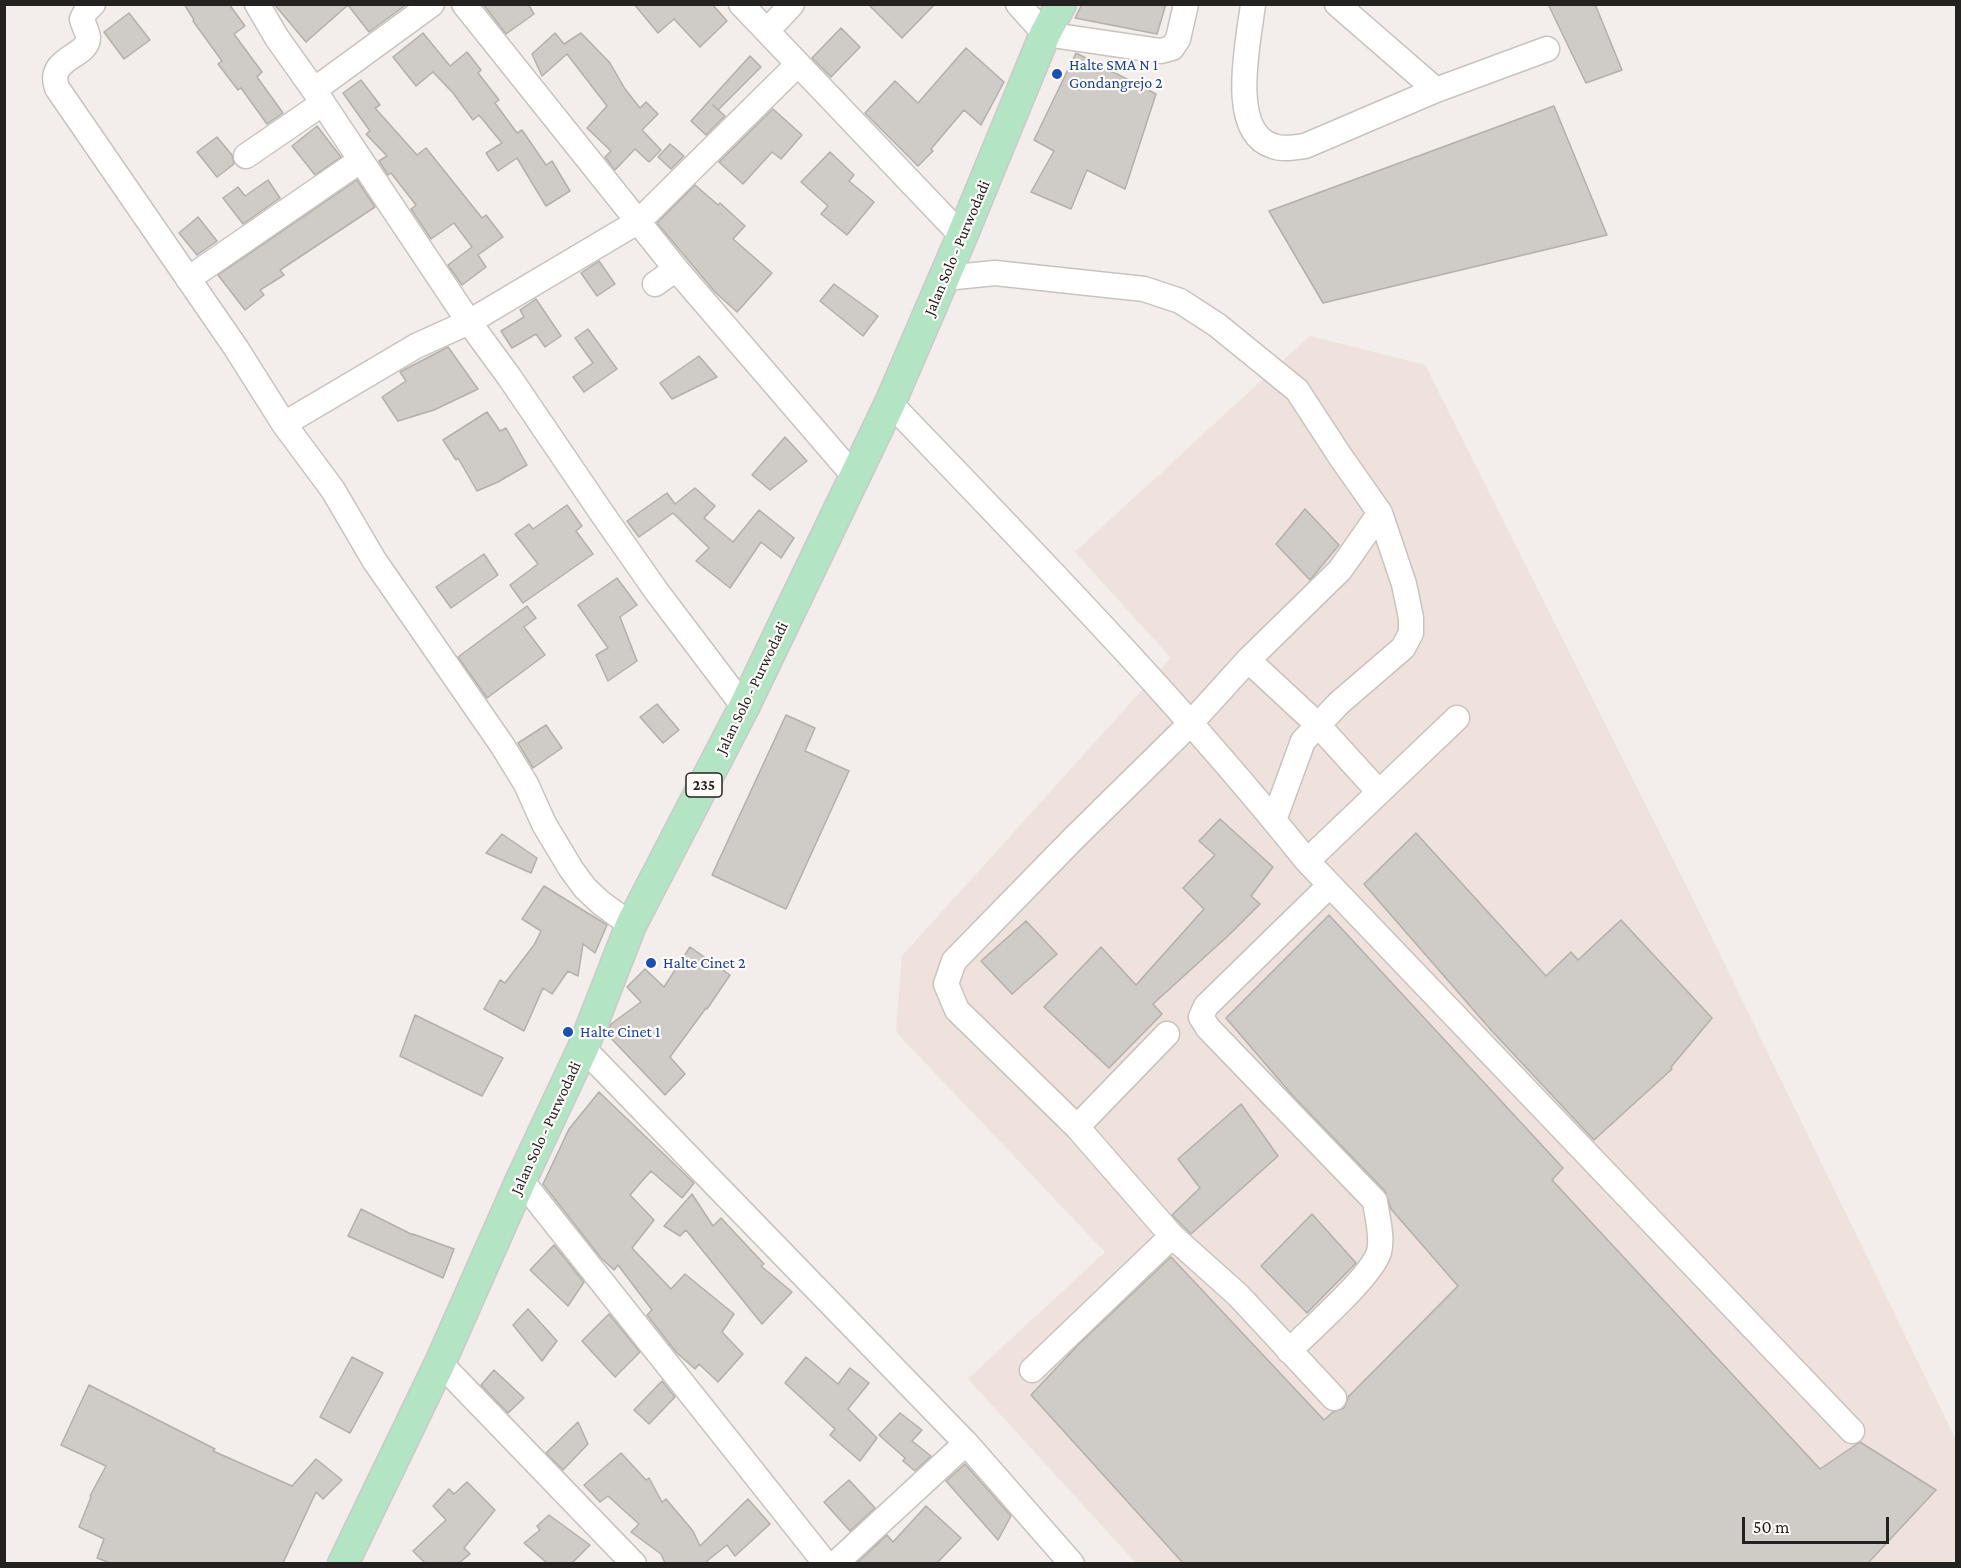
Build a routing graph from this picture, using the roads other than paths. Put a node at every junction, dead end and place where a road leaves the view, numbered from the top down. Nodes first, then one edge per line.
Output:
1 (93, 4) edge
2 (257, 4) edge
3 (432, 4) edge
4 (464, 4) edge
5 (741, 4) edge
6 (792, 4) edge
7 (1018, 4) edge
8 (1061, 4) edge
9 (1186, 4) edge
10 (1253, 4) edge
11 (1337, 4) edge
12 (767, 31) junction
13 (1045, 34) junction
14 (1547, 49) dead end
15 (797, 65) junction
16 (1436, 90) junction
17 (318, 97) junction
18 (246, 156) dead end
19 (361, 160) junction
20 (639, 221) junction
21 (962, 236) junction
22 (676, 269) junction
23 (945, 278) junction
24 (188, 279) junction
25 (656, 284) dead end
26 (469, 322) junction
27 (890, 403) junction
28 (284, 424) junction
29 (854, 476) junction
30 (1380, 513) junction
31 (1248, 660) junction
32 (744, 707) junction
33 (1457, 718) dead end
34 (1190, 724) junction
35 (1318, 725) junction
36 (1379, 792) junction
37 (1274, 820) junction
38 (1307, 861) junction
39 (1330, 885) junction
40 (631, 925) junction
41 (1167, 1034) dead end
42 (584, 1048) junction
43 (1077, 1127) junction
44 (521, 1180) junction
45 (1172, 1236) junction
46 (1289, 1351) junction
47 (440, 1363) junction
48 (1032, 1370) dead end
49 (1334, 1398) dead end
50 (1852, 1431) dead end
51 (966, 1443) junction
52 (343, 1563) edge
53 (634, 1563) edge
54 (826, 1563) edge
55 (836, 1563) edge
56 (1072, 1563) edge

1 - 24 street
2 - 17 street
3 - 17 street
4 - 20 street
5 - 12 street
6 - 12 street
7 - 13 street
8 - 13 main road, Jalan Solo - Purwodadi / 235
9 - 13 street
10 - 16 street
11 - 16 street
12 - 15 street
13 - 21 main road, Jalan Solo - Purwodadi / 235
14 - 16 street
15 - 20 street
15 - 21 street
17 - 18 street
17 - 19 street
19 - 24 street
19 - 26 street
20 - 22 street
20 - 26 street
21 - 23 main road, Jalan Solo - Purwodadi / 235
22 - 25 street
22 - 29 street
23 - 27 main road, Jalan Solo - Purwodadi / 235
23 - 30 street
24 - 28 street
26 - 28 street
26 - 32 street
27 - 29 main road, Jalan Solo - Purwodadi / 235
27 - 34 street
28 - 40 street
29 - 32 main road, Jalan Solo - Purwodadi / 235
30 - 31 street
30 - 35 street
31 - 34 street
31 - 35 street
32 - 40 main road, Jalan Solo - Purwodadi / 235
33 - 36 street
34 - 37 street
34 - 43 street
35 - 36 street
35 - 37 street
36 - 38 street
37 - 38 street
38 - 39 street
39 - 46 street
39 - 50 street
40 - 42 main road, Jalan Solo - Purwodadi / 235
41 - 43 street
42 - 44 main road, Jalan Solo - Purwodadi / 235
42 - 51 street
43 - 45 street
44 - 47 main road, Jalan Solo - Purwodadi / 235
44 - 54 street
45 - 46 street
45 - 48 street
46 - 49 street
47 - 52 main road, Jalan Solo - Purwodadi / 235
47 - 53 street
51 - 55 street
51 - 56 street

